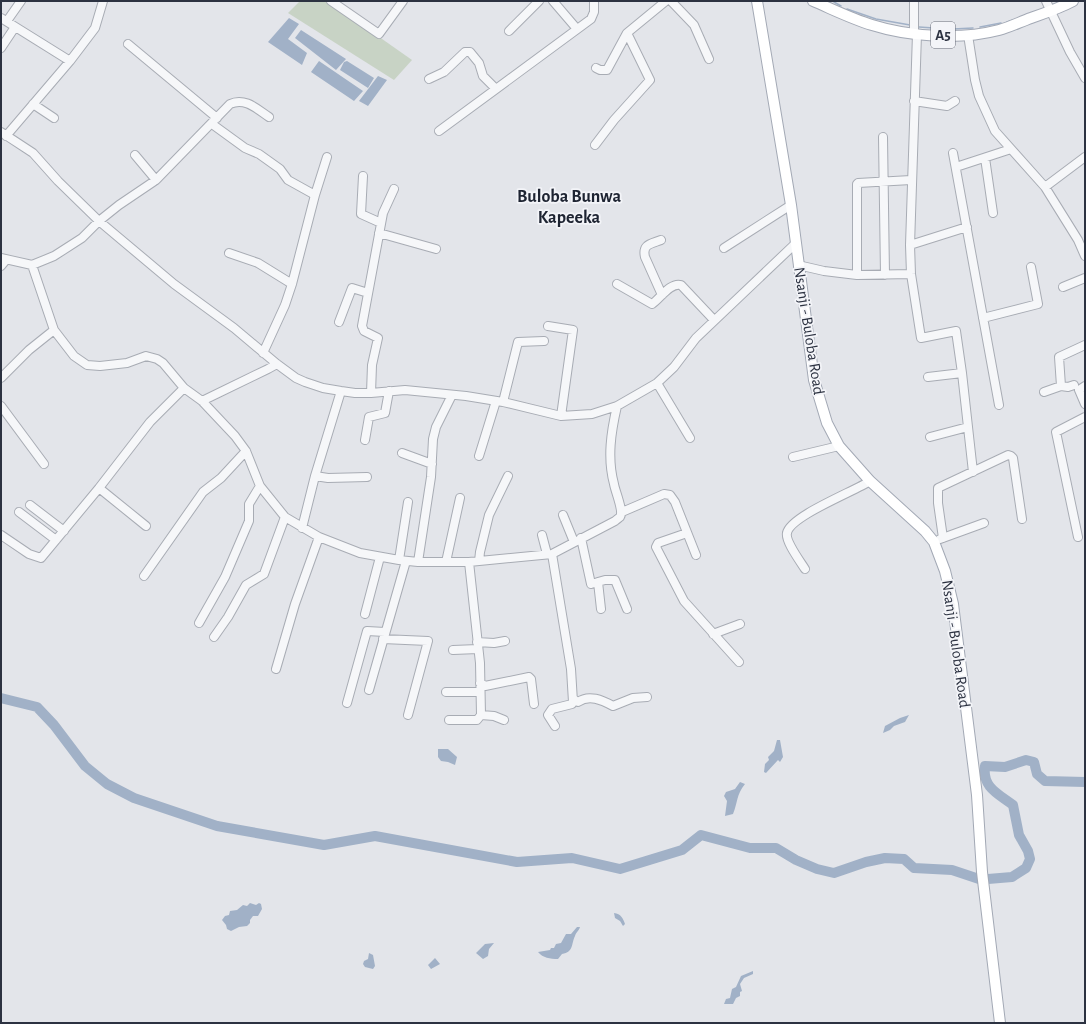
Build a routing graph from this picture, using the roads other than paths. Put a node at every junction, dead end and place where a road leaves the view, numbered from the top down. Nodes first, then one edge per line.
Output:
1 (21, 1) edge
2 (103, 1) edge
3 (331, 1) edge
4 (403, 1) edge
5 (539, 1) edge
6 (553, 1) edge
7 (594, 1) edge
8 (666, 1) edge
9 (671, 1) edge
10 (757, 1) edge
11 (814, 1) edge
12 (914, 1) edge
13 (1046, 1) edge
14 (1073, 1) edge
15 (1051, 11) junction
16 (4, 20) edge
17 (15, 27) junction
18 (577, 29) junction
19 (509, 31) dead end
20 (627, 34) junction
21 (915, 34) junction
22 (968, 34) junction
23 (128, 44) dead end
24 (1, 48) edge
25 (709, 59) dead end
26 (70, 61) junction
27 (596, 68) dead end
28 (429, 78) dead end
29 (1085, 78) edge
30 (496, 89) junction
31 (914, 100) junction
32 (955, 102) dead end
33 (33, 104) junction
34 (269, 117) dead end
35 (54, 118) dead end
36 (215, 121) junction
37 (439, 131) dead end
38 (4, 134) edge
39 (882, 137) dead end
40 (596, 145) dead end
41 (1011, 148) junction
42 (953, 153) dead end
43 (135, 155) dead end
44 (327, 156) dead end
45 (1085, 157) edge
46 (985, 158) junction
47 (956, 168) junction
48 (363, 176) dead end
49 (156, 180) junction
50 (911, 180) junction
51 (883, 182) junction
52 (1045, 187) junction
53 (394, 189) dead end
54 (315, 194) junction
55 (790, 205) junction
56 (993, 213) dead end
57 (99, 222) junction
58 (381, 223) junction
59 (967, 227) junction
60 (379, 233) junction
61 (661, 240) dead end
62 (796, 243) junction
63 (910, 245) junction
64 (724, 248) dead end
65 (436, 249) dead end
66 (229, 254) dead end
67 (1085, 256) edge
68 (3, 261) edge
69 (32, 264) junction
70 (798, 265) junction
71 (1031, 267) dead end
72 (885, 274) junction
73 (911, 274) junction
74 (857, 275) junction
75 (1085, 278) edge
76 (292, 284) junction
77 (617, 284) dead end
78 (1063, 287) dead end
79 (368, 293) junction
80 (662, 295) junction
81 (983, 318) junction
82 (714, 320) junction
83 (339, 322) dead end
84 (548, 326) dead end
85 (54, 330) junction
86 (544, 341) dead end
87 (1085, 345) edge
88 (263, 353) junction
89 (277, 364) junction
90 (962, 373) junction
91 (928, 377) dead end
92 (1, 378) edge
93 (656, 383) junction
94 (1074, 385) dead end
95 (1061, 386) junction
96 (1085, 386) edge
97 (184, 388) junction
98 (341, 391) junction
99 (389, 391) junction
100 (1044, 392) dead end
101 (371, 393) junction
102 (452, 395) junction
103 (202, 401) junction
104 (500, 402) junction
105 (1085, 404) edge
106 (999, 405) dead end
107 (1, 406) edge
108 (617, 406) junction
109 (561, 416) junction
110 (1085, 417) edge
111 (968, 427) junction
112 (930, 437) dead end
113 (690, 438) dead end
114 (365, 440) dead end
115 (839, 446) junction
116 (246, 451) junction
117 (402, 453) dead end
118 (479, 456) dead end
119 (794, 457) dead end
120 (44, 464) dead end
121 (432, 464) junction
122 (973, 472) junction
123 (315, 476) junction
124 (508, 476) dead end
125 (367, 477) dead end
126 (870, 481) junction
127 (260, 486) junction
128 (98, 488) junction
129 (460, 498) dead end
130 (408, 502) dead end
131 (30, 505) dead end
132 (19, 512) dead end
133 (622, 512) junction
134 (563, 515) dead end
135 (286, 517) junction
136 (1022, 519) dead end
137 (984, 523) dead end
138 (146, 526) dead end
139 (302, 528) junction
140 (64, 531) junction
141 (688, 533) junction
142 (1, 535) edge
143 (542, 535) dead end
144 (319, 537) junction
145 (1078, 537) dead end
146 (56, 540) junction
147 (578, 540) junction
148 (939, 540) junction
149 (550, 554) junction
150 (696, 554) dead end
151 (380, 557) junction
152 (402, 561) junction
153 (479, 561) junction
154 (418, 562) junction
155 (446, 562) junction
156 (469, 562) junction
157 (805, 569) dead end
158 (144, 576) dead end
159 (598, 582) junction
160 (601, 609) dead end
161 (627, 609) dead end
162 (365, 614) dead end
163 (199, 623) dead end
164 (740, 624) dead end
165 (713, 634) junction
166 (384, 636) junction
167 (214, 637) dead end
168 (505, 642) dead end
169 (478, 646) junction
170 (453, 650) dead end
171 (739, 662) dead end
172 (276, 669) dead end
173 (480, 683) junction
174 (369, 690) dead end
175 (446, 692) dead end
176 (480, 692) junction
177 (647, 697) dead end
178 (573, 698) junction
179 (347, 704) dead end
180 (534, 704) dead end
181 (408, 715) dead end
182 (481, 715) junction
183 (449, 720) dead end
184 (504, 720) dead end
185 (555, 726) dead end
186 (1000, 1023) edge

1 - 16 street
2 - 26 street
3 - 4 street
5 - 19 street
6 - 18 street
7 - 18 street
8 - 20 street
9 - 25 street
10 - 55 main road, Nsanji - Buloba Road
11 - 21 main road, A5
12 - 21 street
13 - 15 street
14 - 15 main road, A5
15 - 22 main road, A5
15 - 29 street
16 - 17 street
17 - 24 street
17 - 26 street
18 - 30 street
20 - 27 street
20 - 40 street
21 - 22 main road, A5
21 - 31 street
22 - 41 street
23 - 36 street
26 - 33 street
28 - 30 street
30 - 37 street
31 - 32 street
31 - 50 street
33 - 35 street
33 - 38 street
34 - 36 street
36 - 49 street
36 - 54 street
38 - 57 street
39 - 51 street
41 - 46 street
41 - 52 street
42 - 47 street
43 - 49 street
44 - 54 street
45 - 52 street
46 - 47 street
46 - 56 street
47 - 59 street
48 - 58 street
49 - 57 street
50 - 51 street
50 - 63 street
51 - 72 street
51 - 74 street
52 - 67 street
53 - 58 street
54 - 76 street
55 - 62 main road, Nsanji - Buloba Road
55 - 64 street
57 - 69 street
57 - 88 street
58 - 60 street
59 - 63 street
59 - 81 street
60 - 65 street
60 - 79 street
61 - 80 street
62 - 70 main road, Nsanji - Buloba Road
62 - 82 street
63 - 73 street
66 - 76 street
68 - 69 street
69 - 85 street
70 - 74 street
70 - 115 main road, Nsanji - Buloba Road
71 - 81 street
72 - 73 street
72 - 74 street
73 - 90 street
75 - 78 street
76 - 88 street
77 - 80 street
79 - 83 street
79 - 101 street
80 - 82 street
81 - 106 street
82 - 93 street
84 - 109 street
85 - 92 street
85 - 97 street
86 - 104 street
87 - 95 street
88 - 89 street
89 - 98 street
89 - 103 street
90 - 91 street
90 - 111 street
93 - 108 street
93 - 113 street
94 - 95 street
95 - 100 street
96 - 105 street
97 - 103 street
97 - 128 street
98 - 101 street
98 - 123 street
99 - 101 street
99 - 102 street
99 - 114 street
102 - 104 street
102 - 121 street
103 - 116 street
104 - 109 street
104 - 118 street
107 - 120 street
108 - 109 street
108 - 133 street
110 - 145 street
111 - 112 street
111 - 122 street
115 - 119 street
115 - 126 main road, Nsanji - Buloba Road
116 - 127 street
116 - 158 street
117 - 121 street
121 - 154 street
122 - 136 street
122 - 148 street
123 - 125 street
123 - 139 street
124 - 153 street
126 - 148 main road, Nsanji - Buloba Road
126 - 157 street
127 - 135 street
127 - 163 street
128 - 138 street
128 - 140 street
129 - 155 street
130 - 152 street
131 - 140 street
132 - 146 street
133 - 141 street
133 - 147 street
134 - 147 street
135 - 139 street
135 - 167 street
137 - 148 street
139 - 144 street
140 - 146 street
141 - 150 street
141 - 165 street
142 - 146 street
143 - 149 street
144 - 151 street
144 - 172 street
147 - 149 street
147 - 159 street
148 - 186 main road, Nsanji - Buloba Road
149 - 153 street
149 - 178 street
151 - 152 street
151 - 162 street
152 - 154 street
152 - 166 street
153 - 156 street
154 - 155 street
155 - 156 street
156 - 169 street
159 - 160 street
159 - 161 street
164 - 165 street
165 - 171 street
166 - 174 street
166 - 179 street
166 - 181 street
168 - 169 street
169 - 170 street
169 - 173 street
173 - 176 street
173 - 180 street
175 - 176 street
176 - 182 street
177 - 178 street
178 - 185 street
182 - 183 street
182 - 184 street

